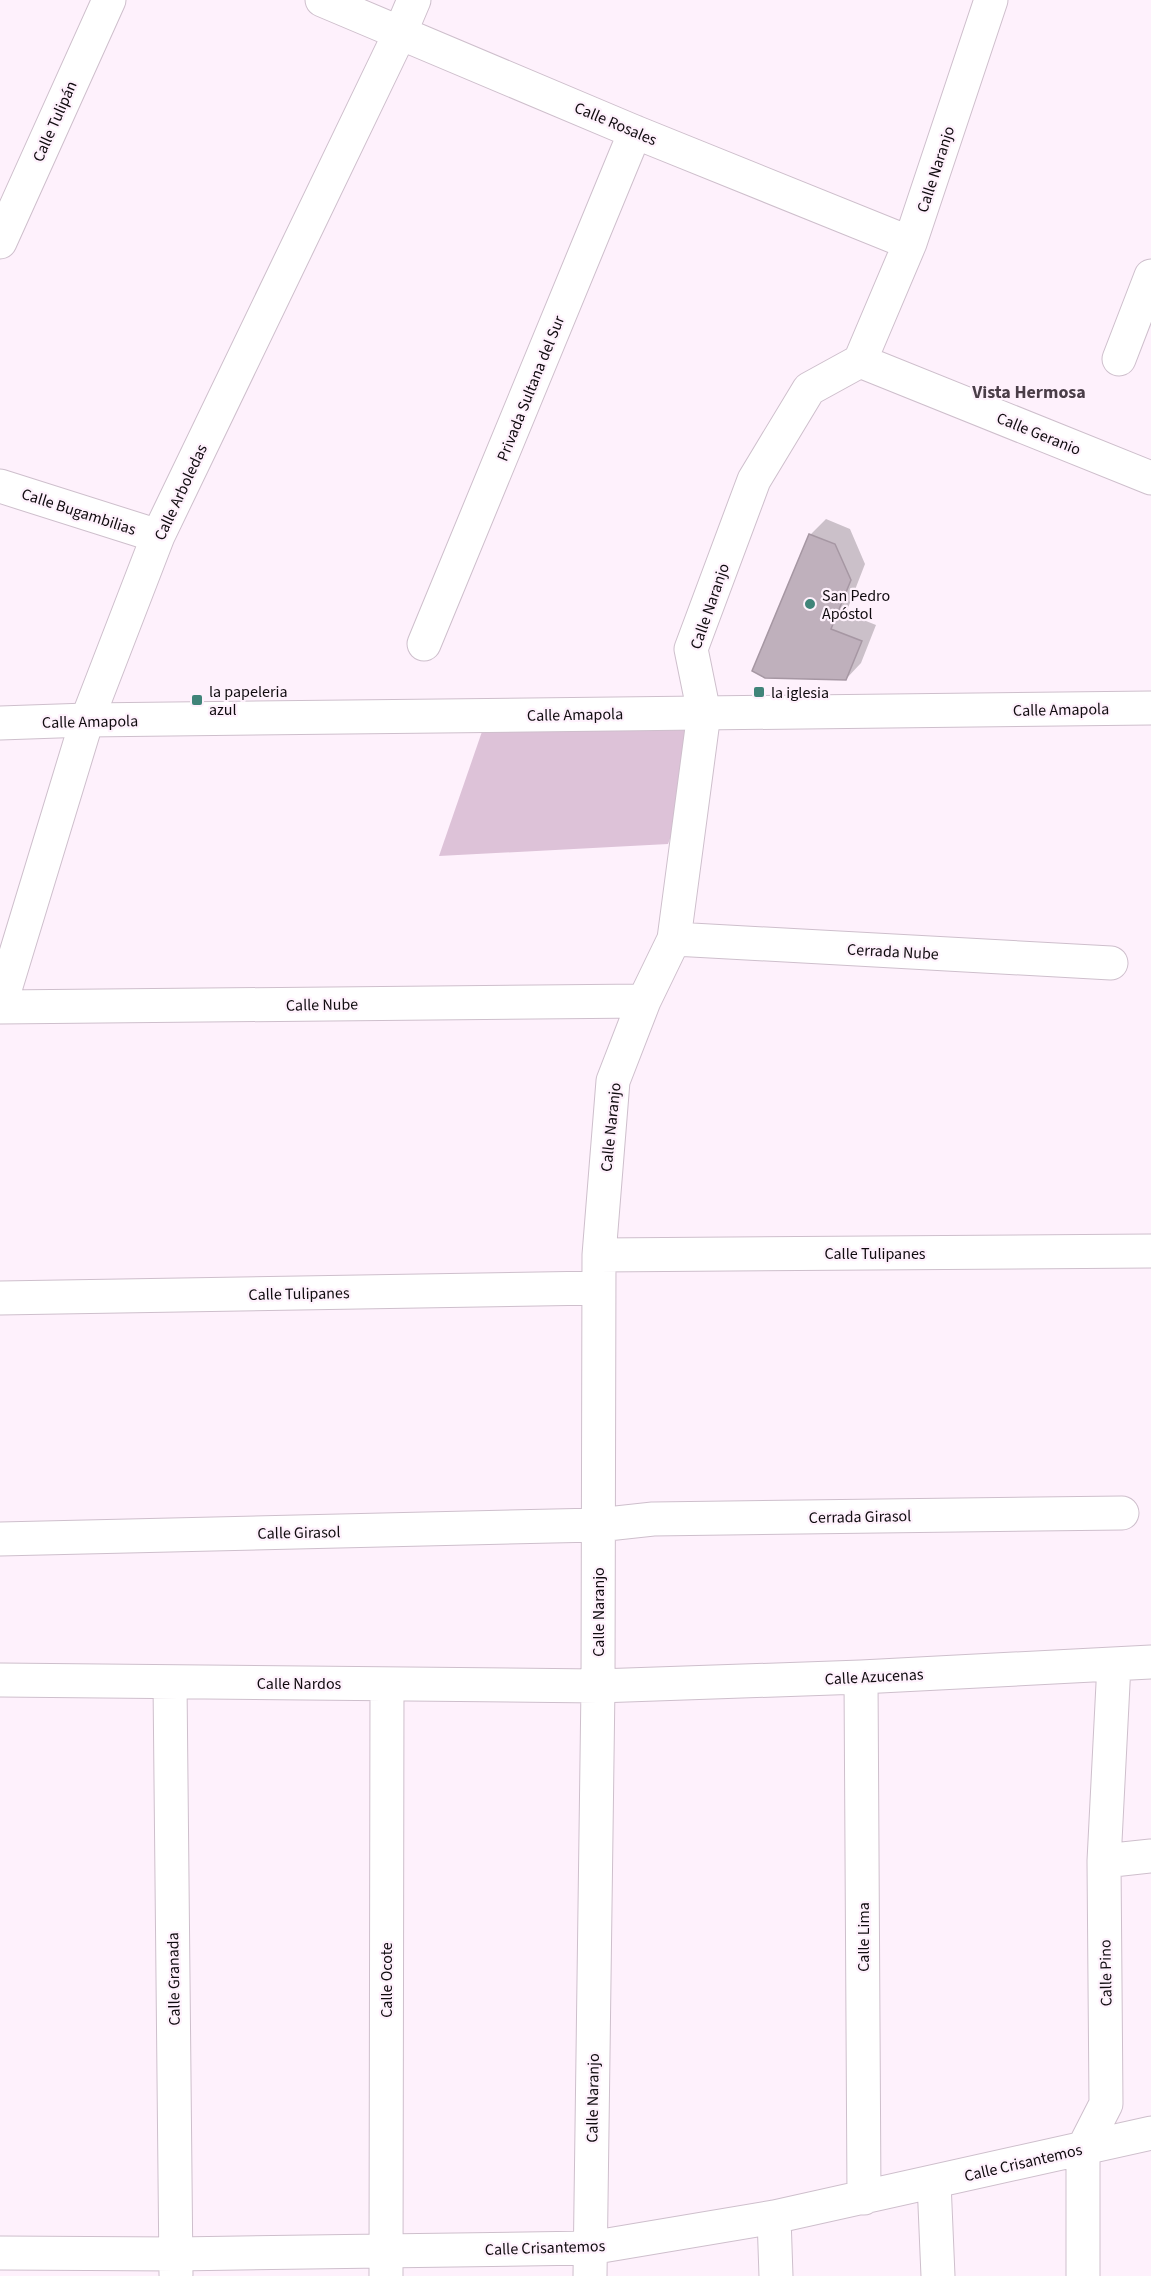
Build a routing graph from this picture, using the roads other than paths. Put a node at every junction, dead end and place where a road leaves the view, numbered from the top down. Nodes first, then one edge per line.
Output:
1 (109, 0) edge
2 (322, 0) edge
3 (414, 0) edge
4 (991, 0) edge
5 (400, 33) junction
6 (635, 132) junction
7 (0, 242) edge
8 (910, 243) junction
9 (1151, 276) edge
10 (1119, 359) dead end
11 (860, 361) junction
12 (1151, 478) edge
13 (0, 486) edge
14 (158, 536) junction
15 (424, 644) dead end
16 (1151, 708) edge
17 (704, 713) junction
18 (87, 720) junction
19 (0, 723) edge
20 (674, 939) junction
21 (1111, 963) dead end
22 (644, 1001) junction
23 (0, 1007) edge
24 (1151, 1251) edge
25 (599, 1255) junction
26 (598, 1288) junction
27 (0, 1298) edge
28 (1122, 1513) dead end
29 (598, 1525) junction
30 (0, 1539) edge
31 (1151, 1662) edge
32 (1114, 1664) junction
33 (861, 1677) junction
34 (0, 1680) edge
35 (170, 1682) junction
36 (387, 1684) junction
37 (598, 1686) junction
38 (1151, 1856) edge
39 (1104, 1861) junction
40 (1151, 2133) edge
41 (1083, 2149) junction
42 (934, 2182) junction
43 (864, 2198) junction
44 (774, 2217) junction
45 (0, 2253) edge
46 (590, 2262) edge
47 (386, 2263) edge
48 (176, 2265) edge
49 (776, 2276) edge
50 (938, 2276) edge
51 (1083, 2276) edge

1 - 7 street, Calle Tulipán
2 - 5 street, Calle Rosales
3 - 5 street, Calle Arboledas
4 - 8 street, Calle Naranjo
5 - 6 street, Calle Rosales
5 - 14 street, Calle Arboledas
6 - 8 street, Calle Rosales
6 - 15 street, Privada Sultana del Sur
8 - 11 street, Calle Naranjo
9 - 10 street
11 - 12 street, Calle Geranio
11 - 17 street, Calle Naranjo
13 - 14 street, Calle Bugambilias
14 - 18 street, Calle Arboledas
16 - 17 street, Calle Amapola
17 - 18 street, Calle Amapola
17 - 20 street, Calle Naranjo
18 - 19 street, Calle Amapola
18 - 23 street, Calle Arboledas
20 - 21 street, Cerrada Nube
20 - 22 street, Calle Naranjo
22 - 23 street, Calle Nube
22 - 25 street, Calle Naranjo
24 - 25 street, Calle Tulipanes
25 - 26 street, Calle Naranjo
26 - 27 street, Calle Tulipanes
26 - 29 street, Calle Naranjo
28 - 29 street, Cerrada Girasol
29 - 30 street, Calle Girasol
29 - 37 street, Calle Naranjo
31 - 32 street, Calle Azucenas
32 - 33 street, Calle Azucenas
32 - 39 street, Calle Pino
33 - 37 street, Calle Azucenas
33 - 43 street, Calle Lima
34 - 35 street, Calle Nardos
35 - 36 street, Calle Nardos
35 - 48 street, Calle Granada
36 - 37 street, Calle Nardos
36 - 47 street, Calle Ocote
37 - 46 street, Calle Naranjo
38 - 39 street
39 - 41 street, Calle Pino
40 - 41 street, Calle Crisantemos
41 - 42 street, Calle Crisantemos
41 - 51 street, Calle Pino
42 - 43 street, Calle Crisantemos
42 - 50 street
43 - 44 street, Calle Crisantemos
44 - 46 street, Calle Crisantemos
44 - 49 street
45 - 48 street, Calle Crisantemos
46 - 47 street, Calle Crisantemos
47 - 48 street, Calle Crisantemos

